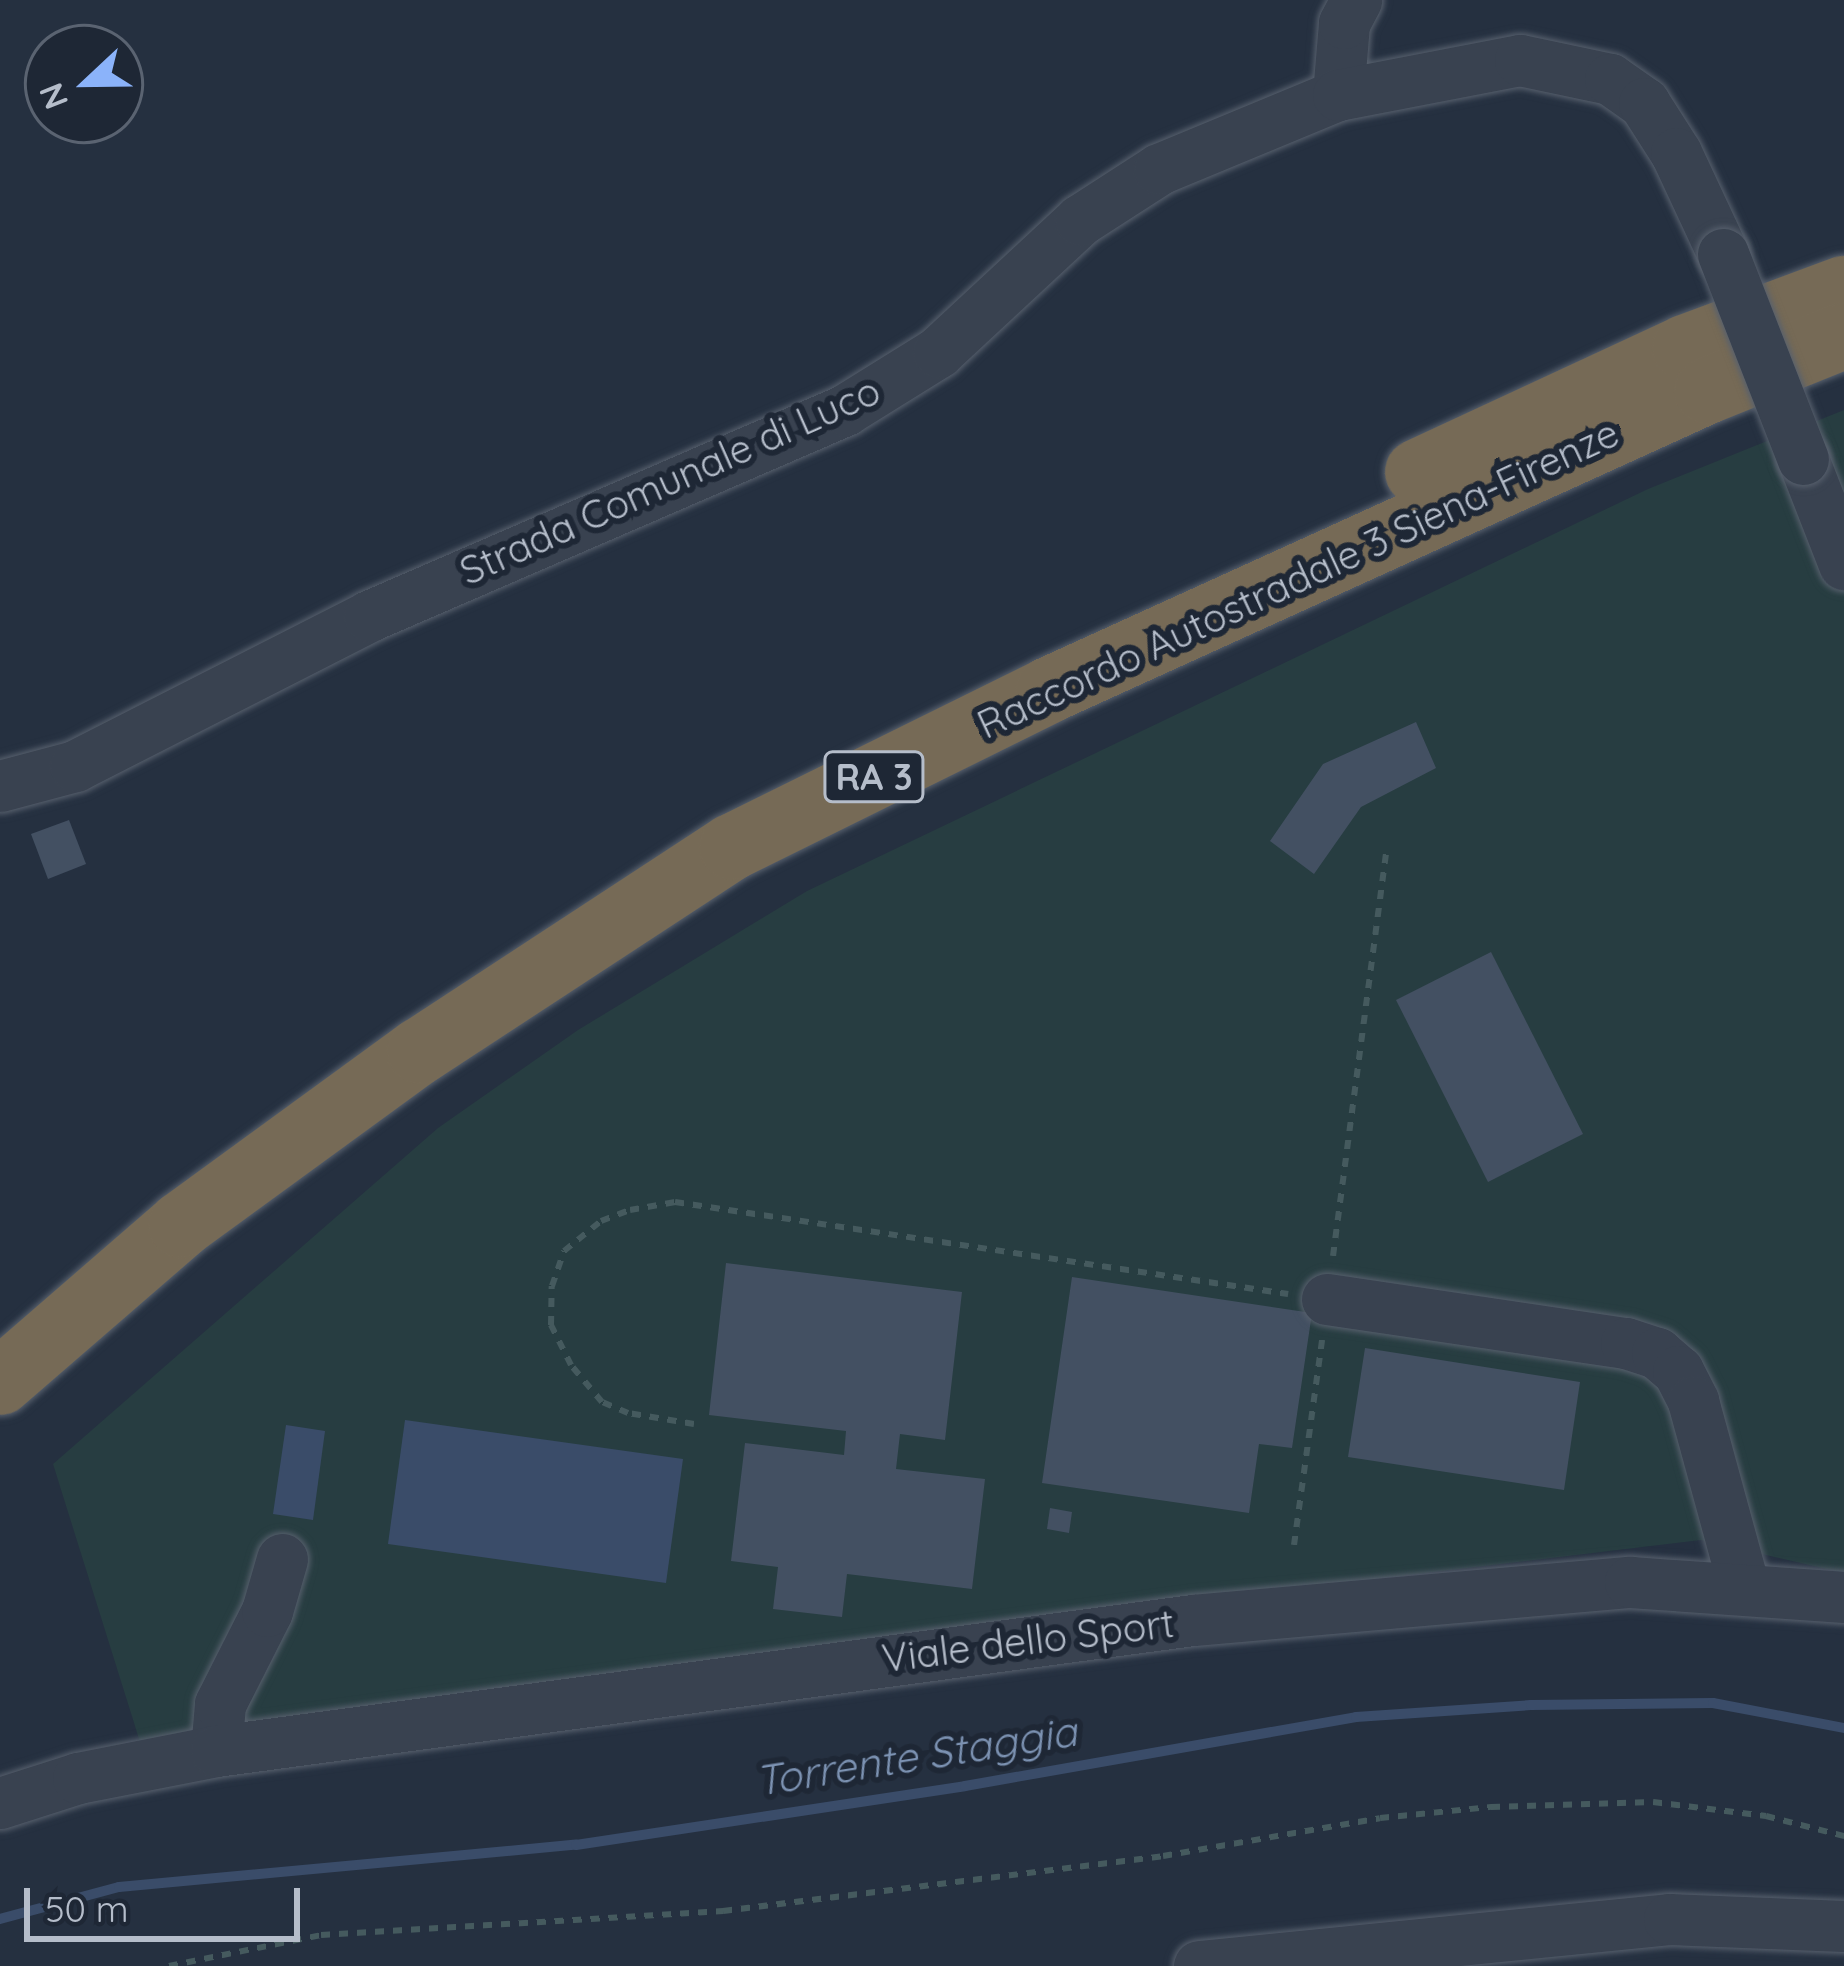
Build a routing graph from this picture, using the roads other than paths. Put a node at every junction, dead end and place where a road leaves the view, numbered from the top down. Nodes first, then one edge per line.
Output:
1 (1356, 0) edge
2 (1338, 95) junction
3 (1844, 290) edge
4 (1844, 336) edge
5 (1844, 564) edge
6 (0, 786) edge
7 (1327, 1300) road end
8 (0, 1330) edge
9 (0, 1382) edge
10 (282, 1559) dead end
11 (1744, 1587) junction
12 (1844, 1597) edge
13 (216, 1751) junction
14 (0, 1803) edge
15 (1844, 1926) edge
16 (1199, 1966) edge

1 - 2 street
2 - 5 street, Strada Comunale di Luco, bridge
2 - 6 street, Strada Comunale di Luco
3 - 8 highway, Raccordo Autostradale 3 Siena-Firenze / RA 3
4 - 9 highway, Raccordo Autostradale 3 Siena-Firenze / RA 3
7 - 11 street
10 - 13 street
11 - 12 street, Viale dello Sport
11 - 13 street, Viale dello Sport
13 - 14 street, Viale dello Sport
15 - 16 street

